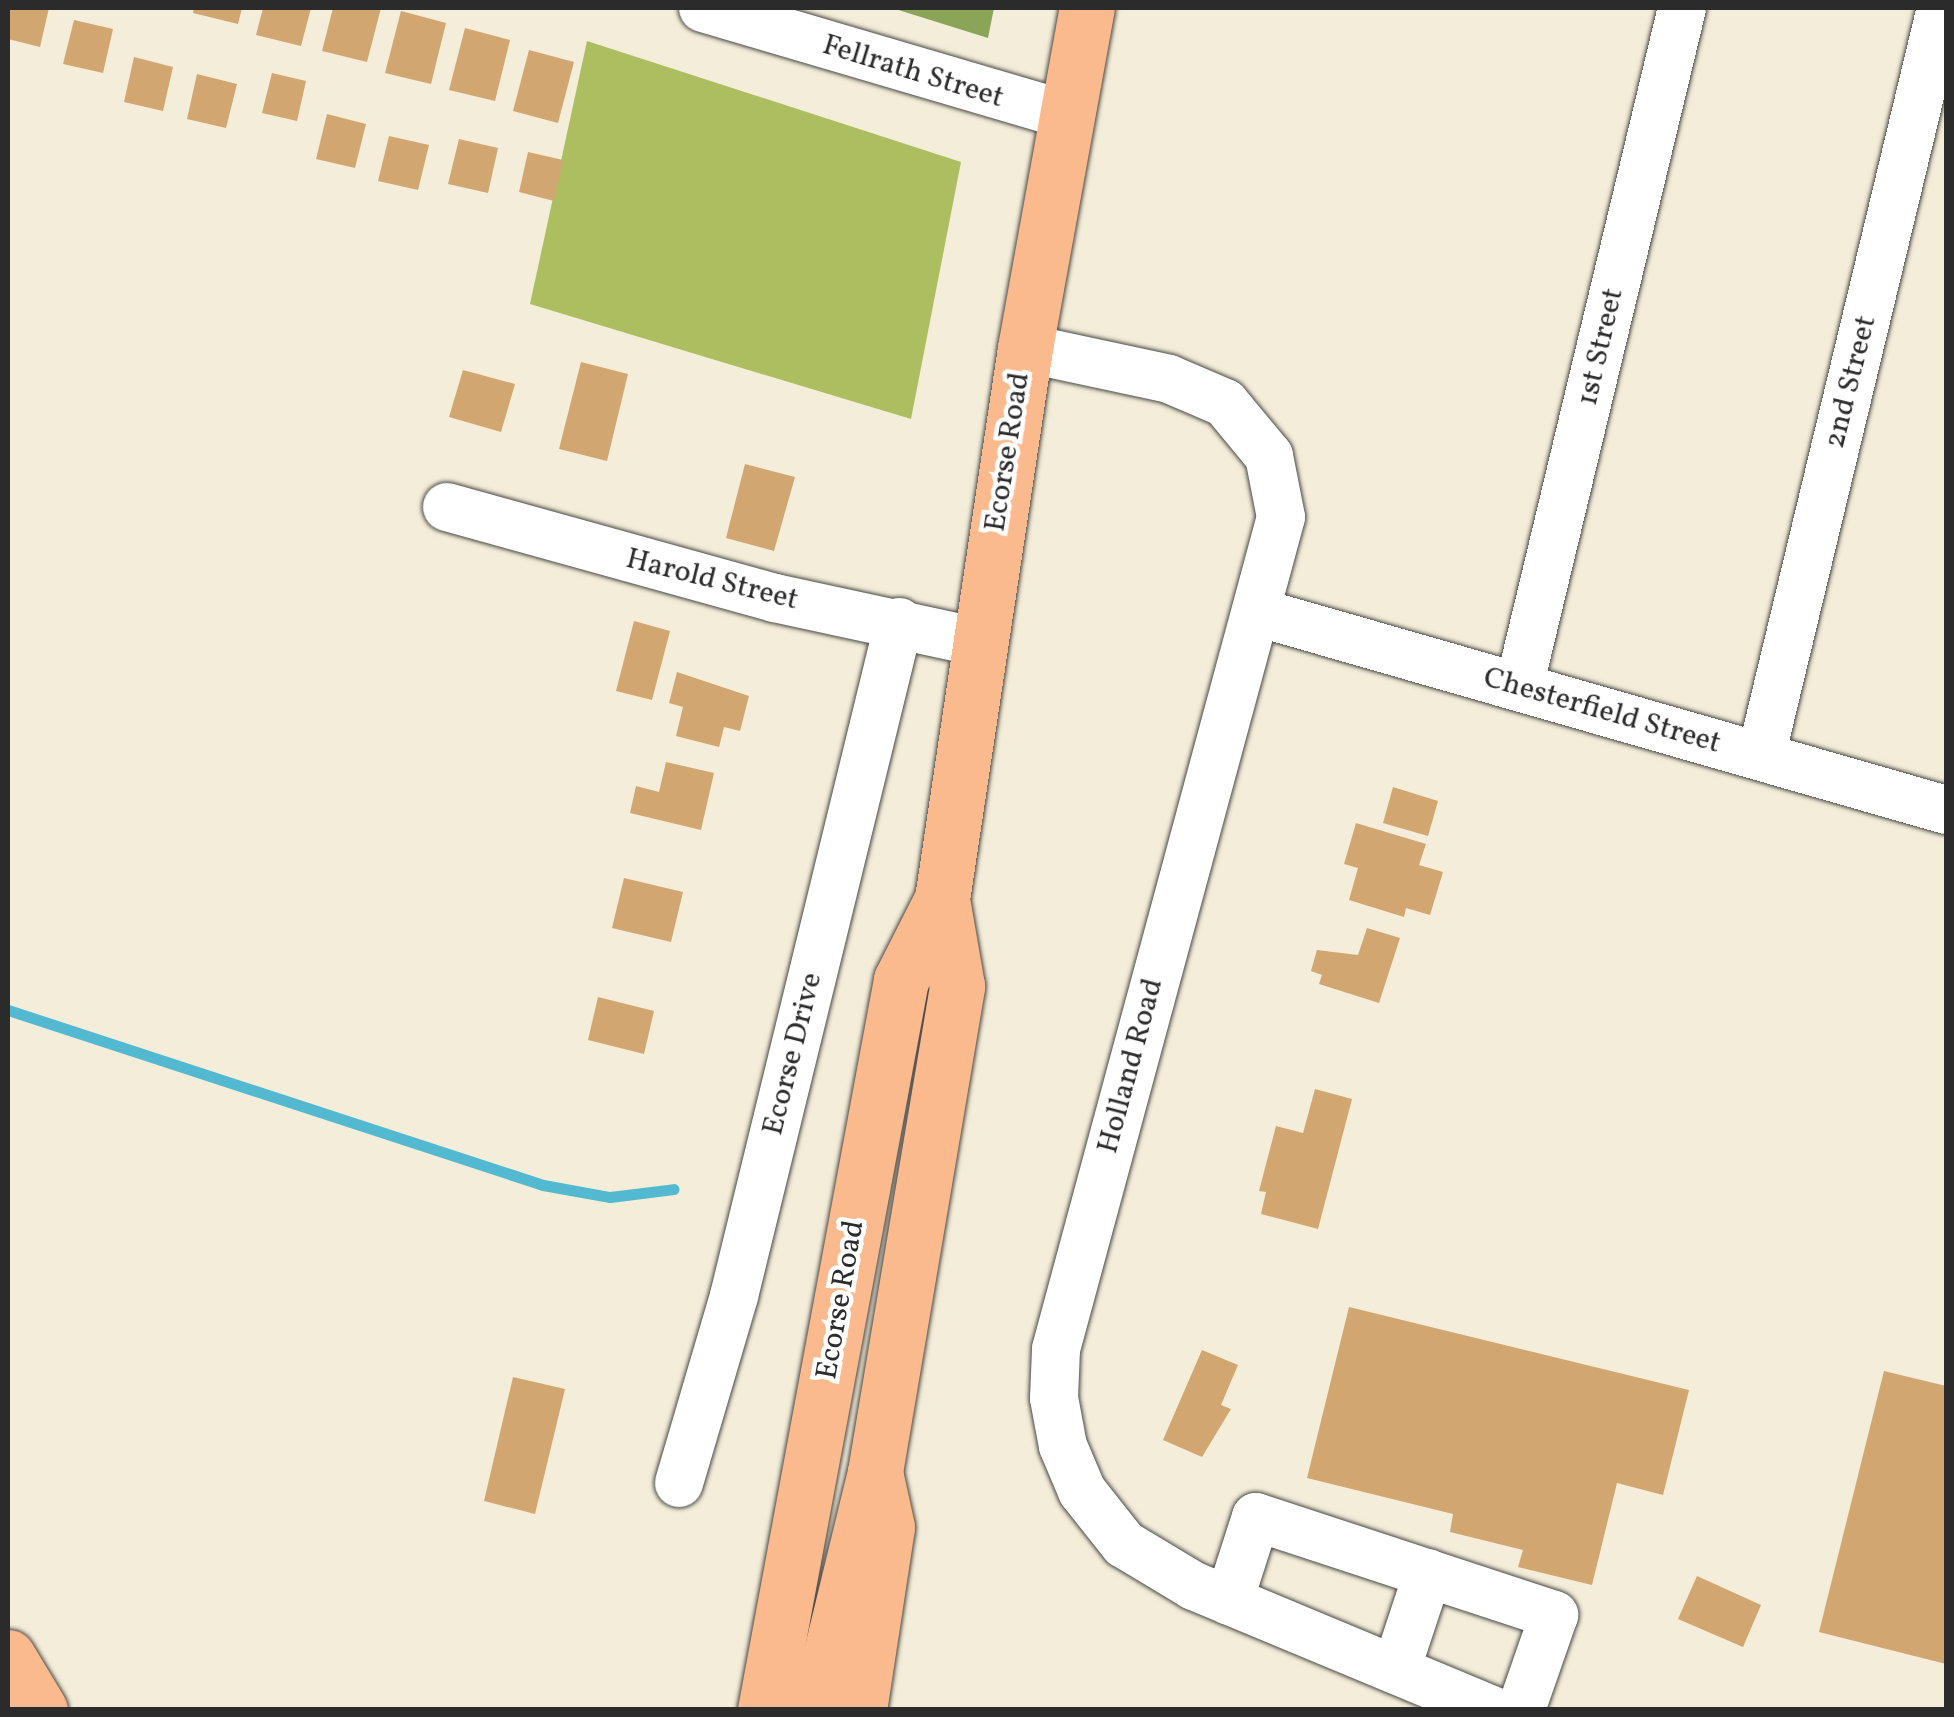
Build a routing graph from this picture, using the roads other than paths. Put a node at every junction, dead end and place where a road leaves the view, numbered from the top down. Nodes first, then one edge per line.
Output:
1 (703, 8) edge
2 (1087, 8) edge
3 (1682, 8) edge
4 (1941, 8) edge
5 (1067, 114) junction
6 (1025, 348) junction
7 (447, 507) dead end
8 (1256, 612) junction
9 (899, 622) junction
10 (979, 642) junction
11 (1519, 687) junction
12 (1761, 756) junction
13 (1946, 810) edge
14 (942, 899) junction
15 (875, 1472) junction
16 (678, 1482) dead end
17 (1428, 1574) junction
18 (1229, 1601) junction
19 (8, 1657) edge
20 (1396, 1670) junction
21 (40, 1710) edge
22 (765, 1710) edge
23 (817, 1710) edge
24 (859, 1710) edge
25 (1492, 1710) edge
26 (1521, 1710) edge

1 - 5 street, Fellrath Street
2 - 5 main road, Ecorse Road
3 - 11 street, 1st Street
4 - 12 street, 2nd Street
5 - 6 main road, Ecorse Road
6 - 8 street, Holland Road
6 - 10 main road, Ecorse Road
7 - 9 street, Harold Street
8 - 11 street, Chesterfield Street
8 - 18 street, Holland Road
9 - 10 street, Harold Street
9 - 16 street, Ecorse Drive
10 - 14 main road, Ecorse Road
11 - 12 street, Chesterfield Street
12 - 13 street, Chesterfield Street
14 - 15 main road, Ecorse Road
14 - 22 main road, Ecorse Road
15 - 23 main road, Ecorse Road
15 - 24 main road
17 - 18 street
17 - 20 street
17 - 26 street
18 - 20 street, Holland Road
19 - 21 main road
20 - 25 street, Holland Road

